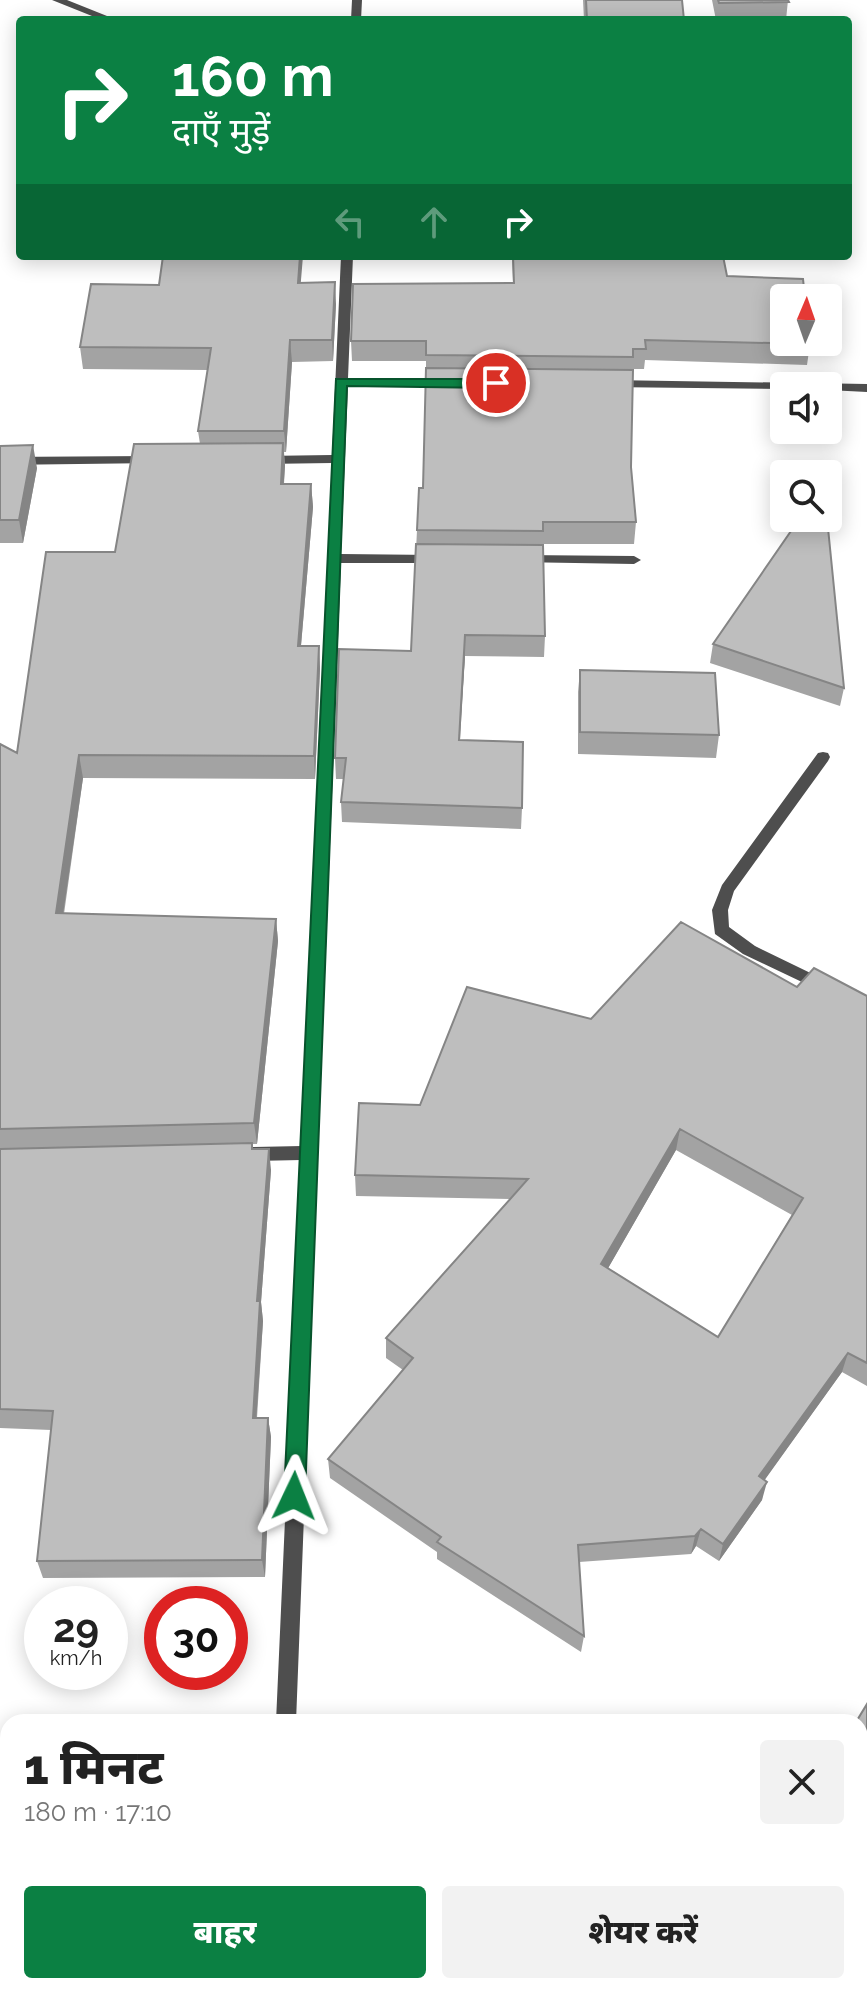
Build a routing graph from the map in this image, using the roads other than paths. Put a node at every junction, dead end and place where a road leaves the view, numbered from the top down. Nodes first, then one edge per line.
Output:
1 (57, 0) edge
2 (101, 16) edge
3 (347, 260) edge
4 (341, 382) junction
5 (465, 383) edge
6 (589, 384) edge
7 (770, 386) edge
8 (842, 387) edge
9 (867, 388) edge
10 (338, 459) junction
11 (169, 460) edge
12 (246, 460) edge
13 (0, 461) edge
14 (336, 558) junction
15 (446, 559) edge
16 (508, 559) edge
17 (634, 560) dead end
18 (823, 757) dead end
19 (841, 995) edge
20 (309, 1153) junction
21 (232, 1155) edge
22 (286, 1714) edge

1 - 2 street
3 - 4 street
4 - 5 street
4 - 10 street
6 - 7 street
8 - 9 street
10 - 12 street
10 - 14 street
11 - 13 street
14 - 15 street
14 - 20 street
16 - 17 street
18 - 19 street
20 - 21 street
20 - 22 street

